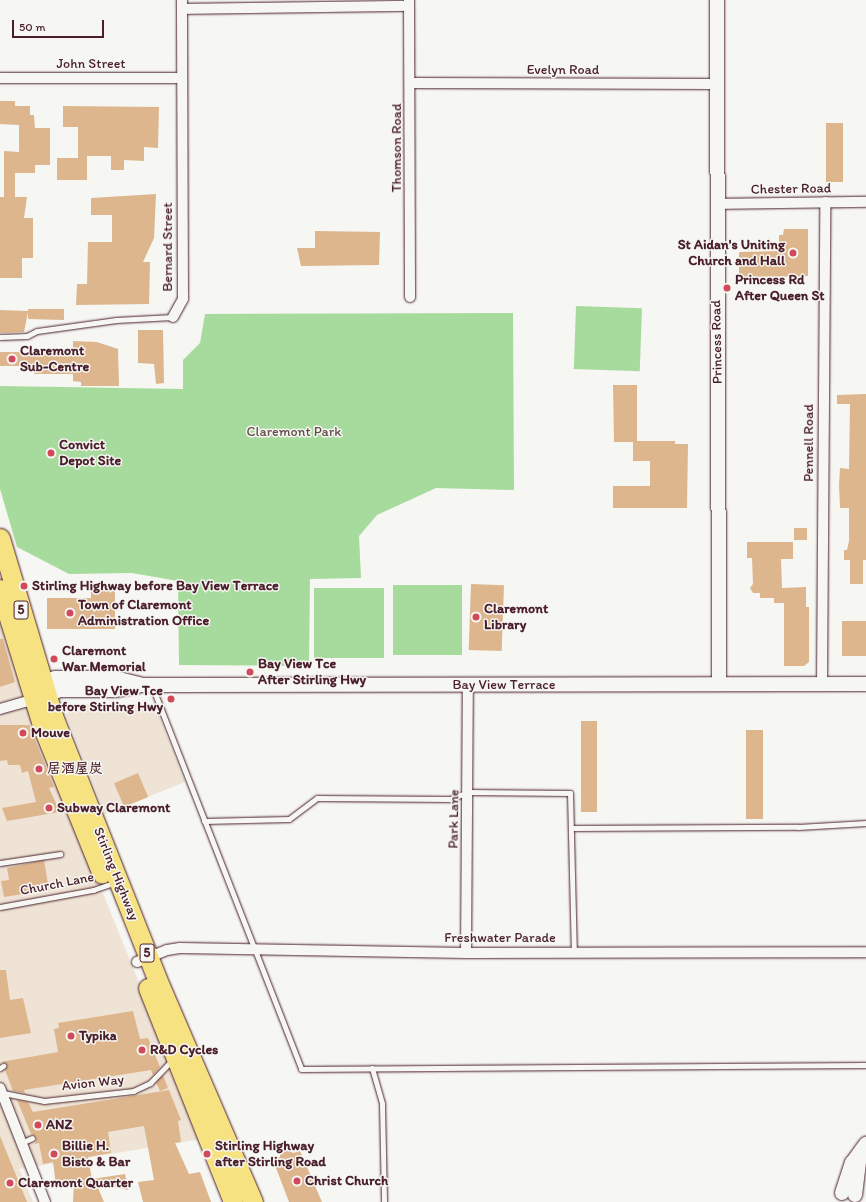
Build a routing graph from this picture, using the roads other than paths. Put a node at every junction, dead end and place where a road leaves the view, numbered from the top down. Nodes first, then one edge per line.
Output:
1 (717, 0) edge
2 (409, 3) edge
3 (182, 5) edge
4 (0, 78) edge
5 (181, 78) junction
6 (411, 83) junction
7 (716, 84) junction
8 (825, 202) junction
9 (866, 202) edge
10 (716, 204) junction
11 (410, 297) dead end
12 (172, 317) joint
13 (0, 337) edge
14 (0, 538) edge
15 (0, 589) edge
16 (719, 684) junction
17 (822, 684) junction
18 (866, 684) edge
19 (147, 685) junction
20 (468, 685) junction
21 (38, 690) junction
22 (0, 709) edge
23 (468, 792) junction
24 (204, 821) junction
25 (866, 823) edge
26 (572, 828) junction
27 (60, 854) dead end
28 (0, 864) edge
29 (112, 883) junction
30 (0, 907) edge
31 (254, 948) junction
32 (574, 952) junction
33 (866, 952) edge
34 (466, 953) junction
35 (143, 960) junction
36 (174, 1056) junction
37 (866, 1064) edge
38 (372, 1068) junction
39 (1, 1090) edge
40 (32, 1138) dead end
41 (22, 1143) junction
42 (863, 1149) edge
43 (845, 1199) edge
44 (45, 1202) edge
45 (233, 1202) edge
46 (253, 1202) edge
47 (384, 1202) edge

1 - 7 main road, Princess Road
2 - 3 street
2 - 6 street, Thomson Road
3 - 5 street, Bernard Street
4 - 5 street, John Street
5 - 12 street, Bernard Street
6 - 7 street, Evelyn Road
6 - 11 street, Thomson Road
7 - 10 main road, Princess Road
8 - 9 street, Chester Road
8 - 10 street, Chester Road
8 - 17 street, Pennell Road
10 - 16 main road, Princess Road
12 - 13 lane, Bernard Street
14 - 21 highway, Stirling Highway / 5
15 - 21 highway, Stirling Highway / 5
16 - 17 main road, Bay View Terrace
16 - 20 main road, Bay View Terrace
17 - 18 main road, Bay View Terrace
19 - 20 main road, Bay View Terrace
19 - 21 main road, Bay View Terrace
19 - 24 lane
20 - 23 street, Park Lane
21 - 22 street, Bay View Terrace
21 - 29 highway, Stirling Highway / 5
23 - 24 lane
23 - 26 lane
23 - 34 street, Park Lane
24 - 31 lane
25 - 26 lane
26 - 32 lane
27 - 28 lane
29 - 30 lane, Church Lane
29 - 35 highway, Stirling Highway / 5
31 - 34 street, Freshwater Parade
31 - 35 street, Freshwater Parade
31 - 38 lane
32 - 33 street, Freshwater Parade
32 - 34 street, Freshwater Parade
35 - 36 highway, Stirling Highway / 5
35 - 46 highway, Stirling Highway / 5
36 - 39 lane, Avion Way
36 - 45 highway, Stirling Highway / 5
37 - 38 lane
38 - 47 lane
39 - 41 street
40 - 41 lane
41 - 44 street
42 - 43 main road

